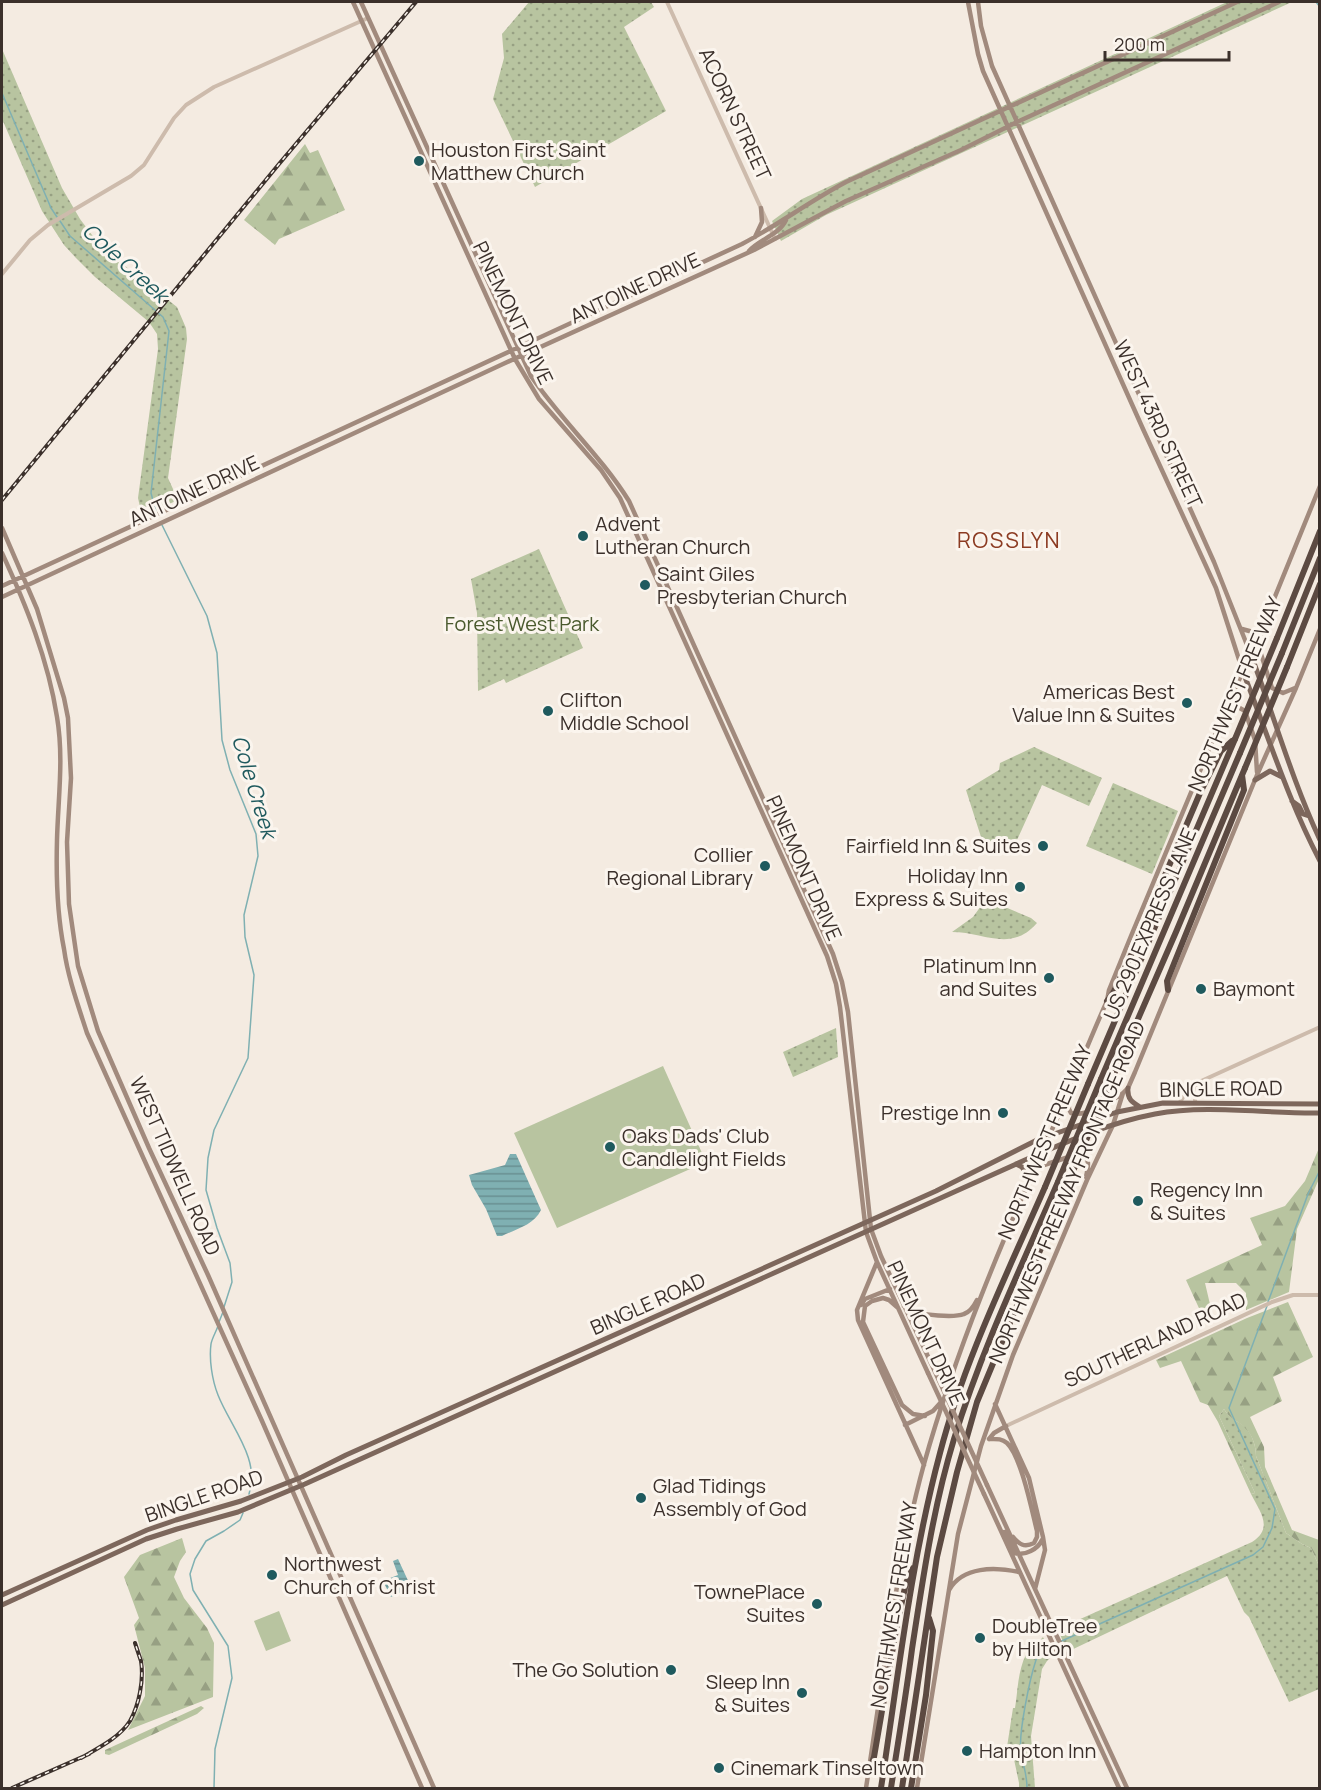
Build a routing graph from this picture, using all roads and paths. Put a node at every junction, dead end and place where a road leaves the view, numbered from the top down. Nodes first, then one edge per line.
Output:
1 (353, 2) edge
2 (361, 2) edge
3 (667, 2) edge
4 (968, 2) edge
5 (978, 2) edge
6 (1237, 2) edge
7 (1279, 2) edge
8 (368, 18) junction
9 (362, 21) junction
10 (981, 26) junction
11 (972, 28) junction
12 (394, 76) junction
13 (388, 79) junction
14 (1010, 106) junction
15 (1000, 111) junction
16 (1017, 122) junction
17 (1007, 127) junction
18 (442, 183) junction
19 (436, 185) junction
20 (761, 208) junction
21 (773, 234) junction
22 (754, 238) junction
23 (1081, 267) junction
24 (1072, 271) junction
25 (2, 274) edge
26 (492, 292) junction
27 (486, 294) junction
28 (582, 319) junction
29 (585, 327) junction
30 (518, 349) junction
31 (511, 352) junction
32 (521, 356) junction
33 (514, 359) junction
34 (557, 411) junction
35 (552, 416) junction
36 (341, 429) junction
37 (345, 437) junction
38 (277, 458) junction
39 (281, 467) junction
40 (226, 482) junction
41 (1320, 486) edge
42 (230, 492) junction
43 (625, 495) junction
44 (620, 498) junction
45 (2, 528) edge
46 (1320, 531) edge
47 (2, 553) edge
48 (654, 555) junction
49 (647, 558) junction
50 (1320, 558) edge
51 (24, 576) junction
52 (14, 580) junction
53 (1320, 584) edge
54 (28, 585) junction
55 (2, 586) edge
56 (18, 589) junction
57 (2, 597) edge
58 (1230, 601) junction
59 (1226, 620) junction
60 (1263, 626) junction
61 (1241, 629) junction
62 (1320, 629) edge
63 (1251, 655) junction
64 (1243, 672) junction
65 (1296, 688) junction
66 (1225, 712) junction
67 (1278, 729) junction
68 (1235, 739) junction
69 (1271, 745) junction
70 (749, 766) junction
71 (743, 769) junction
72 (1243, 771) junction
73 (1256, 777) junction
74 (1293, 778) junction
75 (1283, 780) junction
76 (1291, 800) junction
77 (1309, 816) junction
78 (1320, 840) edge
79 (57, 841) junction
80 (67, 842) junction
81 (1319, 860) edge
82 (1168, 990) junction
83 (1107, 1001) junction
84 (1320, 1027) edge
85 (107, 1051) junction
86 (97, 1056) junction
87 (1199, 1082) junction
88 (1128, 1088) junction
89 (1069, 1090) junction
90 (1123, 1093) junction
91 (857, 1094) junction
92 (850, 1096) junction
93 (1180, 1102) junction
94 (1195, 1102) junction
95 (1320, 1104) edge
96 (851, 1105) junction
97 (858, 1105) junction
98 (1140, 1107) junction
99 (1117, 1112) junction
100 (1320, 1113) edge
101 (1160, 1114) junction
102 (1113, 1125) junction
103 (1050, 1135) junction
104 (149, 1148) junction
105 (140, 1151) junction
106 (1041, 1153) junction
107 (1016, 1164) junction
108 (864, 1170) junction
109 (858, 1173) junction
110 (1032, 1176) junction
111 (1083, 1188) junction
112 (936, 1191) junction
113 (941, 1198) junction
114 (180, 1214) junction
115 (171, 1218) junction
116 (867, 1222) junction
117 (869, 1230) junction
118 (805, 1249) junction
119 (808, 1258) junction
120 (877, 1262) junction
121 (892, 1288) junction
122 (982, 1293) junction
123 (1320, 1295) edge
124 (902, 1308) junction
125 (857, 1310) junction
126 (658, 1316) junction
127 (662, 1324) junction
128 (251, 1373) junction
129 (242, 1378) junction
130 (944, 1399) junction
131 (995, 1403) junction
132 (925, 1416) junction
133 (905, 1425) junction
134 (1006, 1426) junction
135 (989, 1439) junction
136 (981, 1446) junction
137 (924, 1465) junction
138 (297, 1479) junction
139 (288, 1482) junction
140 (300, 1486) junction
141 (291, 1489) junction
142 (205, 1512) junction
143 (207, 1521) junction
144 (997, 1523) junction
145 (1008, 1530) junction
146 (1043, 1537) junction
147 (121, 1541) junction
148 (125, 1549) junction
149 (329, 1550) junction
150 (320, 1554) junction
151 (1019, 1555) junction
152 (916, 1562) junction
153 (1019, 1572) junction
154 (47, 1575) junction
155 (51, 1583) junction
156 (1035, 1589) junction
157 (948, 1593) junction
158 (2, 1595) edge
159 (350, 1597) junction
160 (340, 1601) junction
161 (2, 1605) edge
162 (928, 1614) junction
163 (1046, 1614) junction
164 (1040, 1617) junction
165 (1067, 1660) junction
166 (1061, 1664) junction
167 (1081, 1691) junction
168 (1074, 1694) junction
169 (870, 1768) junction
170 (422, 1788) edge
171 (434, 1788) edge
172 (866, 1788) edge
173 (881, 1788) edge
174 (891, 1788) edge
175 (902, 1788) edge
176 (911, 1788) edge
177 (917, 1788) edge
178 (1119, 1788) edge
179 (1126, 1788) edge

1 - 9 main road, PINEMONT DRIVE
2 - 8 main road, PINEMONT DRIVE
3 - 20 street, ACORN STREET
4 - 11 main road, WEST 43RD STREET
5 - 10 main road, WEST 43RD STREET
6 - 14 main road
7 - 16 main road, ANTOINE DRIVE
8 - 9 street
8 - 12 main road, PINEMONT DRIVE
9 - 13 main road, PINEMONT DRIVE
9 - 25 street
10 - 11 main road
10 - 14 main road, WEST 43RD STREET
11 - 15 main road, WEST 43RD STREET
12 - 13 main road
12 - 18 main road, PINEMONT DRIVE
13 - 19 main road, PINEMONT DRIVE
14 - 15 main road
14 - 16 main road, WEST 43RD STREET
15 - 17 main road, WEST 43RD STREET
15 - 21 main road
16 - 17 main road, ANTOINE DRIVE
16 - 23 main road, WEST 43RD STREET
17 - 21 main road, ANTOINE DRIVE
17 - 24 main road, WEST 43RD STREET
18 - 19 main road
18 - 26 main road, PINEMONT DRIVE
19 - 27 main road, PINEMONT DRIVE
20 - 21 street, ACORN STREET
20 - 22 main road
21 - 22 main road, ANTOINE DRIVE
21 - 29 main road, ANTOINE DRIVE
22 - 28 main road, ANTOINE DRIVE
23 - 24 main road
23 - 58 main road, WEST 43RD STREET
24 - 59 main road, WEST 43RD STREET
26 - 27 main road
26 - 30 main road, PINEMONT DRIVE
27 - 31 main road, PINEMONT DRIVE
28 - 29 main road
28 - 30 main road, ANTOINE DRIVE
29 - 32 main road, ANTOINE DRIVE
30 - 31 main road, ANTOINE DRIVE
30 - 32 main road, PINEMONT DRIVE
31 - 33 main road, PINEMONT DRIVE
31 - 36 main road, ANTOINE DRIVE
32 - 33 main road, ANTOINE DRIVE
32 - 34 main road, PINEMONT DRIVE
33 - 35 main road, PINEMONT DRIVE
33 - 37 main road, ANTOINE DRIVE
34 - 35 main road
34 - 43 main road, PINEMONT DRIVE
35 - 44 main road, PINEMONT DRIVE
36 - 37 main road
36 - 38 main road, ANTOINE DRIVE
37 - 39 main road, ANTOINE DRIVE
38 - 39 main road
38 - 40 main road, ANTOINE DRIVE
39 - 42 main road, ANTOINE DRIVE
40 - 42 main road
40 - 51 main road, ANTOINE DRIVE
41 - 60 main road, NORTHWEST FREEWAY FRONTAGE ROAD
42 - 54 main road, ANTOINE DRIVE
43 - 44 main road
43 - 48 main road, PINEMONT DRIVE
44 - 49 main road, PINEMONT DRIVE
45 - 51 main road, WEST TIDWELL ROAD
46 - 68 highway, NORTHWEST FREEWAY, bridge
47 - 52 main road, WEST TIDWELL ROAD
48 - 49 main road
48 - 70 main road, PINEMONT DRIVE
49 - 71 main road, PINEMONT DRIVE
50 - 174 highway, US 290 EXPRESS LANE, bridge
51 - 52 main road, ANTOINE DRIVE
51 - 54 main road, WEST TIDWELL ROAD
52 - 55 main road, ANTOINE DRIVE
52 - 56 main road, WEST TIDWELL ROAD
53 - 72 highway, NORTHWEST FREEWAY, bridge
54 - 56 main road, ANTOINE DRIVE
54 - 80 main road, WEST TIDWELL ROAD
56 - 57 main road, ANTOINE DRIVE
56 - 79 main road, WEST TIDWELL ROAD
58 - 59 main road
58 - 61 main road, WEST 43RD STREET
59 - 64 main road, WEST 43RD STREET
60 - 61 main road
60 - 63 main road, NORTHWEST FREEWAY FRONTAGE ROAD
60 - 65 main road
61 - 63 main road, WEST 43RD STREET
62 - 65 main road, NORTHWEST FREEWAY FRONTAGE ROAD
63 - 64 main road, NORTHWEST FREEWAY FRONTAGE ROAD
63 - 67 main road, WEST 43RD STREET
64 - 66 main road, NORTHWEST FREEWAY FRONTAGE ROAD
64 - 69 main road, WEST 43RD STREET
65 - 67 main road, NORTHWEST FREEWAY FRONTAGE ROAD
66 - 73 main road
66 - 83 main road, NORTHWEST FREEWAY FRONTAGE ROAD
67 - 69 main road, NORTHWEST FREEWAY FRONTAGE ROAD
67 - 74 main road, WEST 43RD STREET
68 - 83 highway
68 - 152 highway, NORTHWEST FREEWAY, bridge
69 - 73 main road, NORTHWEST FREEWAY FRONTAGE ROAD
69 - 75 main road, WEST 43RD STREET
70 - 71 main road
70 - 91 main road, PINEMONT DRIVE
71 - 92 main road, PINEMONT DRIVE
72 - 82 highway
72 - 162 highway, NORTHWEST FREEWAY, bridge
73 - 75 main road
73 - 82 main road, NORTHWEST FREEWAY FRONTAGE ROAD
74 - 75 main road
74 - 77 main road, WEST 43RD STREET
75 - 76 main road, WEST 43RD STREET
76 - 77 main road
76 - 81 main road, WEST 43RD STREET
77 - 78 main road, WEST 43RD STREET
79 - 80 main road
79 - 86 main road, WEST TIDWELL ROAD
80 - 85 main road, WEST TIDWELL ROAD
82 - 88 main road, NORTHWEST FREEWAY FRONTAGE ROAD
83 - 89 main road, NORTHWEST FREEWAY FRONTAGE ROAD
84 - 87 street
85 - 86 main road
85 - 104 main road, WEST TIDWELL ROAD
86 - 105 main road, WEST TIDWELL ROAD
87 - 93 street
87 - 94 street
88 - 90 main road, NORTHWEST FREEWAY FRONTAGE ROAD
88 - 98 main road
89 - 90 main road
89 - 103 main road, NORTHWEST FREEWAY FRONTAGE ROAD
90 - 99 main road, NORTHWEST FREEWAY FRONTAGE ROAD
91 - 92 main road
91 - 97 main road, PINEMONT DRIVE
92 - 96 main road, PINEMONT DRIVE
93 - 94 main road, BINGLE ROAD
93 - 98 main road, BINGLE ROAD
94 - 95 main road, BINGLE ROAD
94 - 101 main road
96 - 97 main road
96 - 109 main road, PINEMONT DRIVE
97 - 108 main road, PINEMONT DRIVE
98 - 99 main road, BINGLE ROAD
99 - 102 main road, NORTHWEST FREEWAY FRONTAGE ROAD
99 - 103 main road, BINGLE ROAD
100 - 101 main road, BINGLE ROAD
101 - 102 main road, BINGLE ROAD
102 - 106 main road, BINGLE ROAD
102 - 111 main road, NORTHWEST FREEWAY FRONTAGE ROAD
103 - 106 main road, NORTHWEST FREEWAY FRONTAGE ROAD
103 - 112 main road, BINGLE ROAD
104 - 105 main road
104 - 114 main road, WEST TIDWELL ROAD
105 - 115 main road, WEST TIDWELL ROAD
106 - 107 main road, BINGLE ROAD
106 - 110 main road, NORTHWEST FREEWAY FRONTAGE ROAD
107 - 110 main road
107 - 113 main road, BINGLE ROAD
108 - 109 main road
108 - 116 main road, PINEMONT DRIVE
109 - 116 main road, PINEMONT DRIVE
110 - 111 main road
110 - 122 main road, NORTHWEST FREEWAY FRONTAGE ROAD
111 - 131 main road, NORTHWEST FREEWAY FRONTAGE ROAD
112 - 113 main road
112 - 116 main road, BINGLE ROAD
113 - 117 main road, BINGLE ROAD
114 - 115 main road
114 - 128 main road, WEST TIDWELL ROAD
115 - 129 main road, WEST TIDWELL ROAD
116 - 117 main road, PINEMONT DRIVE
116 - 118 main road, BINGLE ROAD
117 - 119 main road, BINGLE ROAD
117 - 120 main road, PINEMONT DRIVE
117 - 121 main road, PINEMONT DRIVE
118 - 119 main road
118 - 126 main road, BINGLE ROAD
119 - 127 main road, BINGLE ROAD
120 - 121 main road, PINEMONT DRIVE
120 - 125 main road
121 - 124 main road, PINEMONT DRIVE
121 - 125 main road
122 - 124 main road
122 - 130 main road, NORTHWEST FREEWAY FRONTAGE ROAD
123 - 134 street, SOUTHERLAND ROAD
124 - 132 main road
124 - 144 main road, PINEMONT DRIVE, bridge
124 - 145 main road, PINEMONT DRIVE, bridge
125 - 133 main road
126 - 127 main road
126 - 138 main road, BINGLE ROAD
127 - 140 main road, BINGLE ROAD
128 - 129 main road
128 - 138 main road, WEST TIDWELL ROAD
129 - 139 main road, WEST TIDWELL ROAD
130 - 132 main road
130 - 137 main road, NORTHWEST FREEWAY FRONTAGE ROAD
131 - 134 main road
131 - 136 main road, NORTHWEST FREEWAY FRONTAGE ROAD
132 - 133 main road
133 - 137 main road
134 - 135 main road
134 - 146 main road
135 - 136 main road
135 - 145 main road
136 - 157 main road, NORTHWEST FREEWAY FRONTAGE ROAD
137 - 169 main road, NORTHWEST FREEWAY FRONTAGE ROAD
138 - 139 main road, BINGLE ROAD
138 - 140 main road, WEST TIDWELL ROAD
139 - 141 main road, WEST TIDWELL ROAD
139 - 142 main road, BINGLE ROAD
140 - 141 main road, BINGLE ROAD
140 - 149 main road, WEST TIDWELL ROAD
141 - 143 main road, BINGLE ROAD
141 - 150 main road, WEST TIDWELL ROAD
142 - 143 main road
142 - 147 main road, BINGLE ROAD
143 - 148 main road, BINGLE ROAD
144 - 151 main road
144 - 153 main road, PINEMONT DRIVE
145 - 151 main road, PINEMONT DRIVE
146 - 151 main road
146 - 156 main road
147 - 148 main road
147 - 154 main road, BINGLE ROAD
148 - 155 main road, BINGLE ROAD
149 - 150 main road
149 - 159 main road, WEST TIDWELL ROAD
150 - 160 main road, WEST TIDWELL ROAD
151 - 156 main road, PINEMONT DRIVE
152 - 169 highway
152 - 173 highway, NORTHWEST FREEWAY
153 - 157 main road
153 - 164 main road, PINEMONT DRIVE
154 - 155 main road
154 - 158 main road, BINGLE ROAD
155 - 161 main road, BINGLE ROAD
156 - 163 main road, PINEMONT DRIVE
157 - 177 main road, NORTHWEST FREEWAY FRONTAGE ROAD
159 - 160 main road
159 - 171 main road, WEST TIDWELL ROAD
160 - 170 main road, WEST TIDWELL ROAD
162 - 175 highway, NORTHWEST FREEWAY
162 - 176 highway
163 - 164 main road
163 - 165 main road, PINEMONT DRIVE
164 - 166 main road, PINEMONT DRIVE
165 - 166 main road
165 - 167 main road, PINEMONT DRIVE
166 - 168 main road, PINEMONT DRIVE
167 - 168 main road
167 - 179 main road, PINEMONT DRIVE
168 - 178 main road, PINEMONT DRIVE
169 - 172 main road, NORTHWEST FREEWAY FRONTAGE ROAD

